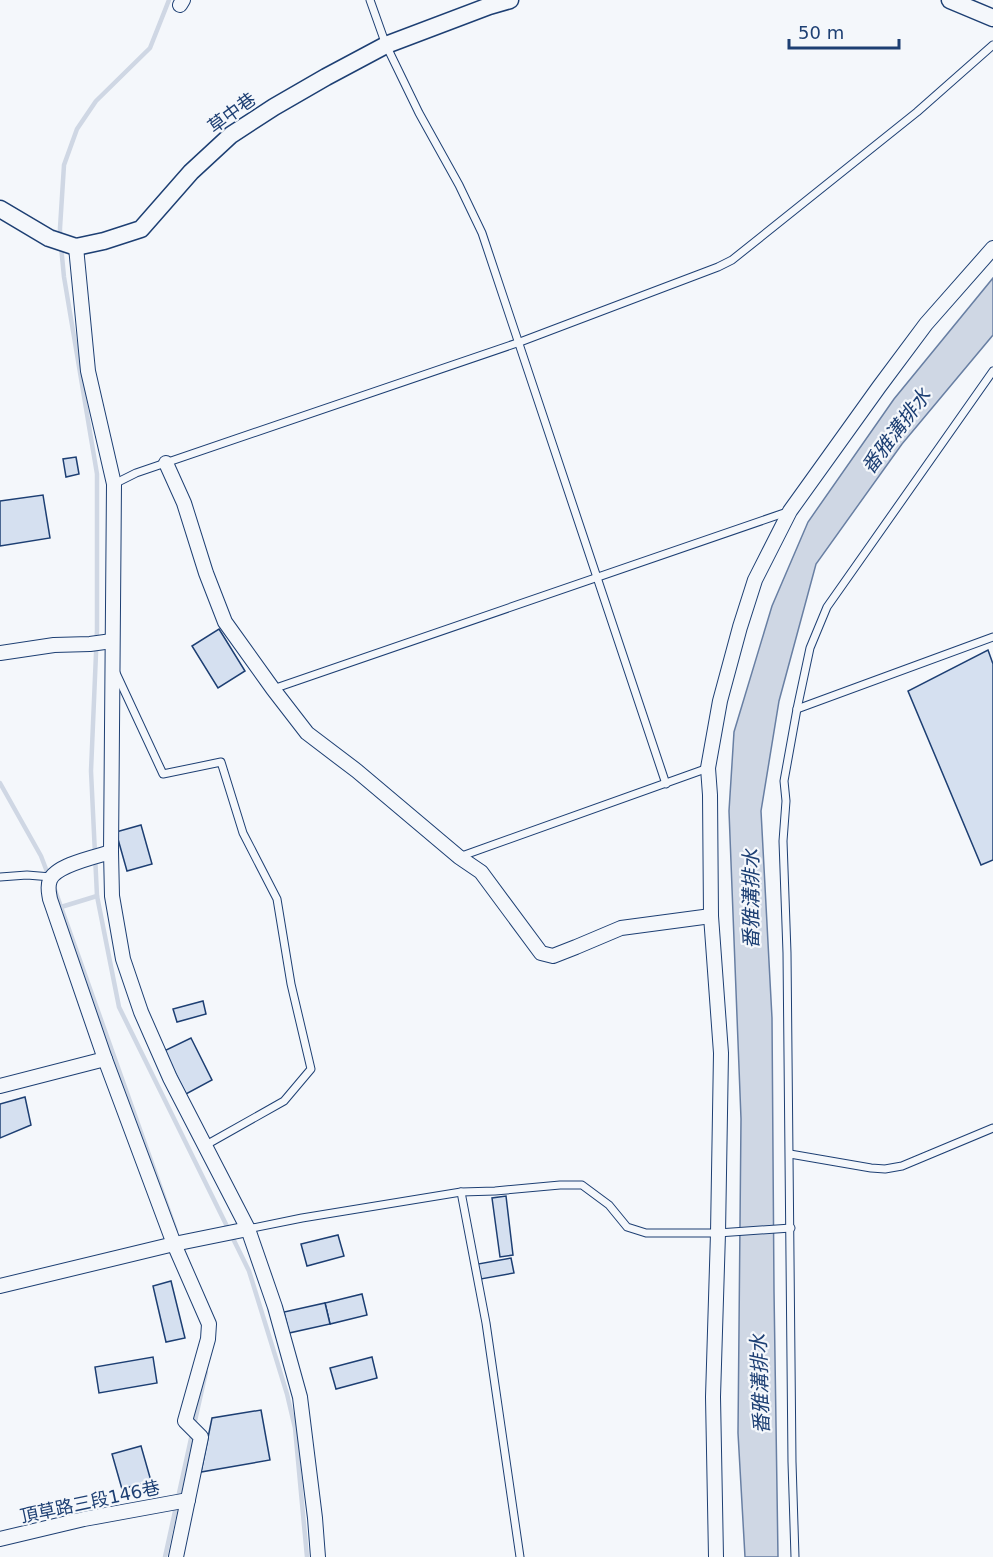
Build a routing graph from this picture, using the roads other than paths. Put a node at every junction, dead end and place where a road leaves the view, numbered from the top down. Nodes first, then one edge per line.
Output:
1 (370, 0) edge
2 (510, 0) edge
3 (950, 0) edge
4 (993, 18) edge
5 (386, 45) junction
6 (993, 45) edge
7 (0, 209) edge
8 (72, 245) junction
9 (993, 248) edge
10 (520, 342) junction
11 (993, 373) edge
12 (166, 462) junction
13 (114, 484) junction
14 (790, 511) junction
15 (598, 577) junction
16 (993, 637) edge
17 (102, 643) junction
18 (0, 653) edge
19 (112, 664) junction
20 (273, 689) junction
21 (797, 709) junction
22 (708, 768) junction
23 (666, 784) junction
24 (111, 852) junction
25 (459, 857) junction
26 (0, 877) edge
27 (51, 877) junction
28 (711, 916) junction
29 (105, 1059) junction
30 (0, 1086) edge
31 (993, 1128) edge
32 (206, 1145) junction
33 (790, 1154) junction
34 (461, 1192) junction
35 (790, 1228) junction
36 (248, 1229) junction
37 (718, 1233) junction
38 (174, 1244) junction
39 (0, 1286) edge
40 (188, 1500) junction
41 (0, 1539) edge
42 (176, 1557) edge
43 (318, 1557) edge
44 (520, 1557) edge
45 (716, 1557) edge
46 (795, 1557) edge

1 - 5 lane
2 - 5 street, 草中巷
3 - 4 street
5 - 8 street, 草中巷
5 - 10 lane
6 - 10 lane
7 - 8 street, 草中巷
8 - 13 street
9 - 14 street
10 - 12 lane
10 - 15 lane
11 - 21 lane
12 - 13 lane
12 - 20 street
13 - 17 street
14 - 15 lane
14 - 22 street
15 - 20 lane
15 - 23 lane
16 - 21 lane
17 - 18 street
17 - 19 street
19 - 24 street
19 - 32 lane
20 - 25 street
21 - 33 lane
22 - 23 lane
22 - 28 street
23 - 25 lane
24 - 27 street
24 - 32 street
25 - 28 street
26 - 27 lane
27 - 29 street
28 - 37 street
29 - 30 street
29 - 38 street
31 - 33 lane
32 - 36 street
33 - 35 lane
34 - 36 lane
34 - 37 lane
34 - 44 lane
35 - 37 lane
35 - 46 lane
36 - 38 street
36 - 43 street
37 - 45 street
38 - 39 street
38 - 40 street
40 - 41 street, 頂草路三段146巷
40 - 42 street

